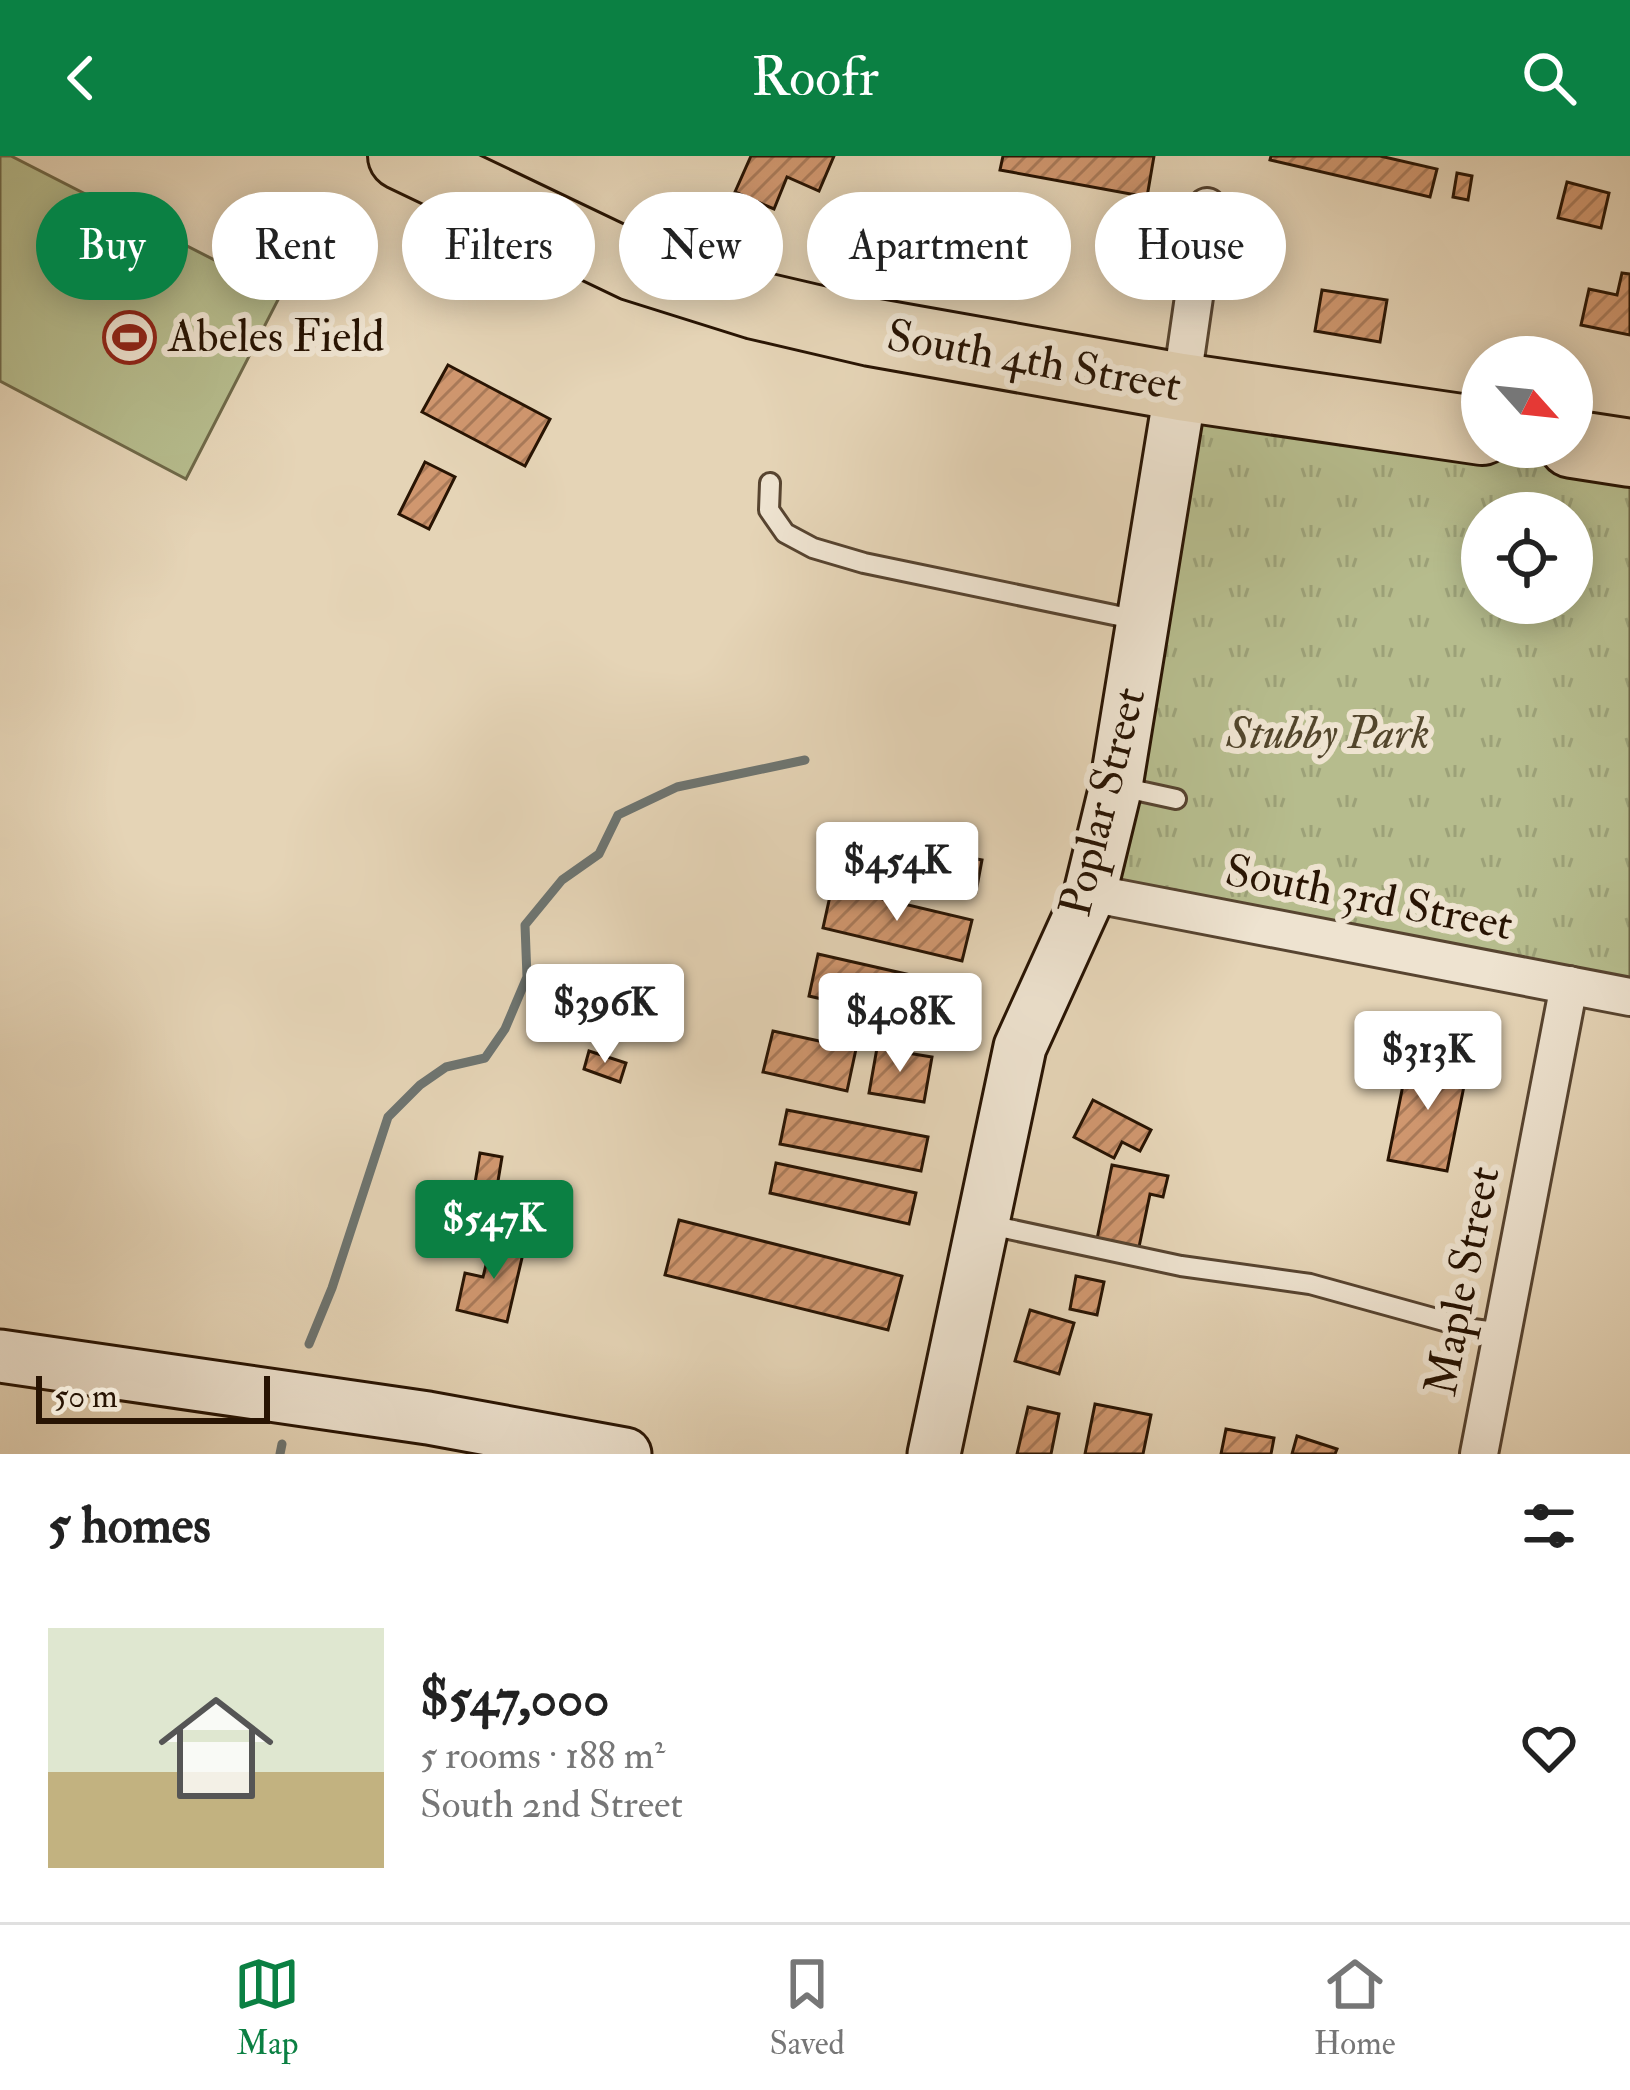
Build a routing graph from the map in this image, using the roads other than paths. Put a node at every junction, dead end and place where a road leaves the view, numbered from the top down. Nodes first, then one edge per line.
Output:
1 (402, 156) edge
2 (1194, 300) edge
3 (1181, 387) junction
4 (1461, 428) edge
5 (1593, 447) edge
6 (1630, 453) edge
7 (770, 482) dead end
8 (1143, 621) junction
9 (1116, 786) junction
10 (1176, 799) dead end
11 (1090, 893) junction
12 (1569, 985) junction
13 (1630, 997) edge
14 (982, 1224) junction
15 (1502, 1333) junction
16 (0, 1356) edge
17 (625, 1454) edge
18 (934, 1454) edge
19 (1479, 1454) edge

1 - 3 highway, South 4th Street
2 - 3 street, Poplar Street
3 - 4 highway, South 4th Street
3 - 8 street, Poplar Street
5 - 6 highway
7 - 8 lane
8 - 9 street, Poplar Street
9 - 10 lane
9 - 11 street, Poplar Street
11 - 12 street, South 3rd Street
11 - 14 street, Poplar Street
12 - 13 street, South 3rd Street
12 - 15 street, Maple Street
14 - 15 lane
14 - 18 street, Poplar Street
15 - 19 street, Maple Street
16 - 17 street

